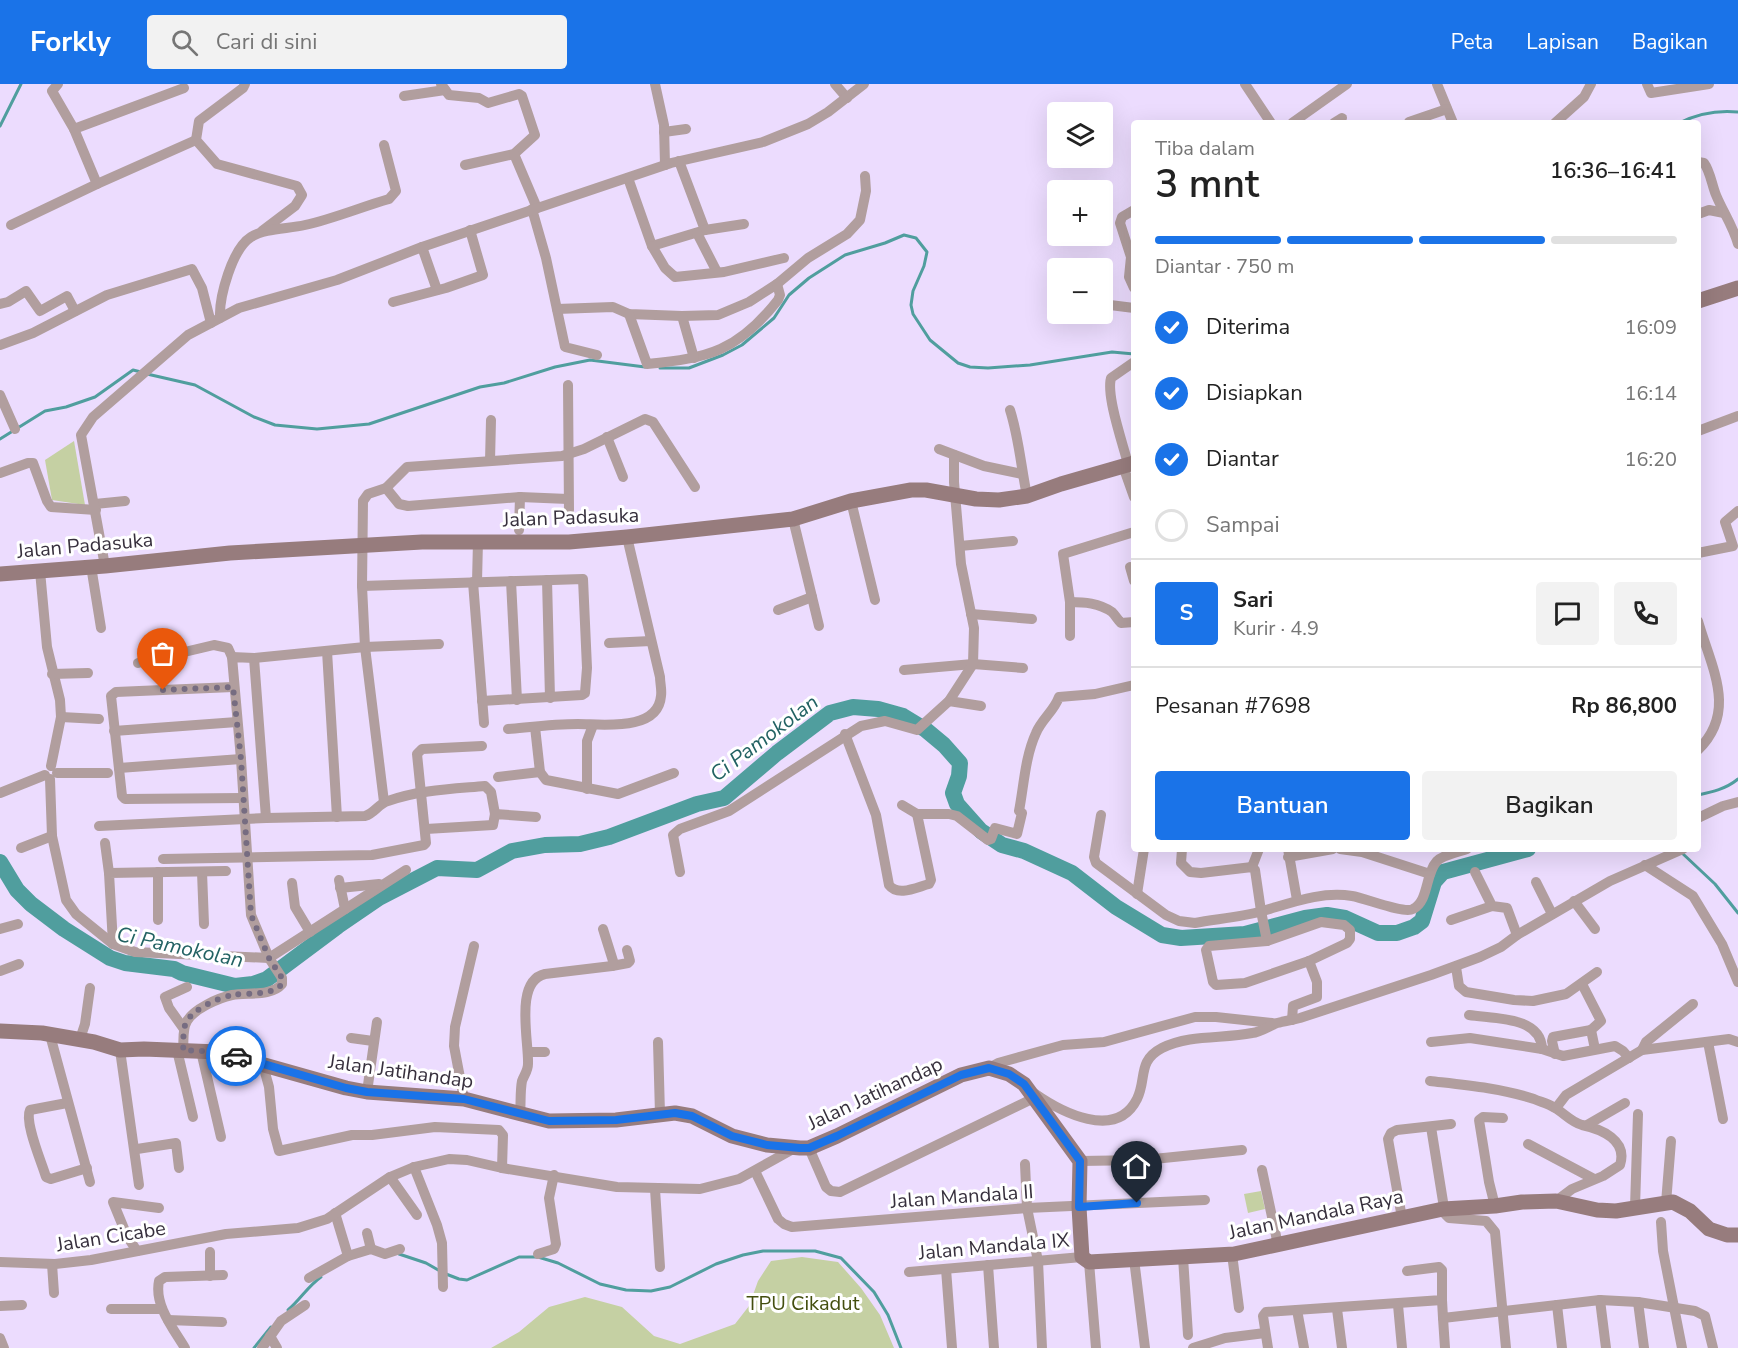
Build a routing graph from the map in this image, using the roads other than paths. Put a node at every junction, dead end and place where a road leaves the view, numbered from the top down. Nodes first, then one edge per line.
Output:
1 (58, 84) edge
2 (245, 84) edge
3 (655, 84) edge
4 (836, 84) edge
5 (864, 84) edge
6 (1245, 84) edge
7 (1347, 84) edge
8 (1437, 84) edge
9 (1591, 84) edge
10 (1647, 84) edge
11 (1708, 84) edge
12 (1689, 86) edge
13 (443, 87) edge
14 (184, 88) dead end
15 (404, 96) dead end
16 (846, 98) junction
17 (1447, 110) junction
18 (1269, 120) edge
19 (1299, 120) edge
20 (1415, 120) edge
21 (1452, 120) edge
22 (1558, 120) edge
23 (74, 129) junction
24 (686, 129) dead end
25 (664, 132) junction
26 (196, 140) junction
27 (384, 145) dead end
28 (514, 154) junction
29 (679, 161) junction
30 (1701, 162) edge
31 (465, 165) dead end
32 (664, 165) junction
33 (864, 176) dead end
34 (628, 178) junction
35 (97, 184) junction
36 (535, 208) junction
37 (1131, 212) edge
38 (1701, 213) edge
39 (1724, 213) junction
40 (744, 224) dead end
41 (11, 225) dead end
42 (470, 230) junction
43 (701, 231) junction
44 (259, 234) junction
45 (1738, 244) edge
46 (652, 246) junction
47 (422, 247) junction
48 (1131, 257) edge
49 (1131, 257) edge
50 (784, 258) dead end
51 (717, 272) junction
52 (1131, 280) edge
53 (777, 284) junction
54 (1738, 288) edge
55 (437, 290) junction
56 (1701, 300) edge
57 (393, 302) dead end
58 (0, 304) edge
59 (1113, 305) edge
60 (1131, 308) edge
61 (557, 309) junction
62 (75, 311) junction
63 (629, 314) junction
64 (682, 316) junction
65 (216, 321) junction
66 (0, 345) edge
67 (597, 355) dead end
68 (694, 358) junction
69 (1131, 365) edge
70 (568, 385) dead end
71 (0, 395) edge
72 (1010, 410) dead end
73 (1738, 417) edge
74 (491, 420) dead end
75 (15, 429) dead end
76 (1701, 430) edge
77 (607, 437) junction
78 (939, 449) dead end
79 (569, 455) junction
80 (954, 455) junction
81 (490, 461) junction
82 (1128, 464) edge
83 (0, 473) edge
84 (1022, 474) junction
85 (623, 477) dead end
86 (1131, 480) edge
87 (695, 487) dead end
88 (386, 488) junction
89 (955, 495) junction
90 (1027, 496) junction
91 (519, 497) junction
92 (568, 498) junction
93 (125, 501) dead end
94 (851, 501) junction
95 (96, 507) junction
96 (569, 510) dead end
97 (1738, 511) edge
98 (792, 519) junction
99 (519, 530) dead end
100 (1131, 533) edge
101 (627, 537) junction
102 (478, 541) junction
103 (1013, 541) dead end
104 (363, 546) junction
105 (960, 546) junction
106 (1701, 552) edge
107 (98, 566) junction
108 (1130, 567) dead end
109 (1131, 570) edge
110 (40, 571) junction
111 (0, 574) edge
112 (547, 580) junction
113 (511, 581) junction
114 (475, 582) junction
115 (362, 586) junction
116 (812, 597) junction
117 (875, 600) dead end
118 (1070, 602) junction
119 (778, 610) dead end
120 (971, 614) junction
121 (1032, 619) dead end
122 (1131, 622) edge
123 (819, 626) dead end
124 (101, 628) dead end
125 (1701, 630) edge
126 (1070, 636) dead end
127 (651, 640) junction
128 (609, 643) dead end
129 (439, 644) dead end
130 (365, 647) junction
131 (327, 651) junction
132 (232, 657) junction
133 (254, 658) junction
134 (138, 663) dead end
135 (973, 664) junction
136 (1023, 668) dead end
137 (904, 670) dead end
138 (88, 673) dead end
139 (52, 674) junction
140 (1131, 686) edge
141 (233, 687) junction
142 (550, 698) junction
143 (517, 700) junction
144 (482, 701) junction
145 (949, 701) junction
146 (981, 706) dead end
147 (61, 717) junction
148 (99, 719) dead end
149 (237, 722) junction
150 (484, 723) dead end
151 (593, 725) junction
152 (535, 727) junction
153 (508, 729) dead end
154 (114, 731) junction
155 (845, 734) junction
156 (483, 746) dead end
157 (1701, 748) edge
158 (241, 759) junction
159 (119, 768) junction
160 (540, 772) junction
161 (51, 773) junction
162 (108, 773) dead end
163 (674, 773) dead end
164 (498, 777) dead end
165 (587, 789) junction
166 (422, 791) junction
167 (0, 793) edge
168 (243, 798) junction
169 (384, 802) junction
170 (1738, 802) edge
171 (902, 805) dead end
172 (495, 814) junction
173 (917, 814) junction
174 (1101, 815) dead end
175 (337, 817) junction
176 (536, 817) dead end
177 (1701, 817) edge
178 (266, 818) junction
179 (244, 819) junction
180 (99, 826) dead end
181 (426, 835) junction
182 (51, 836) junction
183 (105, 843) dead end
184 (21, 848) dead end
185 (1144, 852) edge
186 (1182, 852) edge
187 (1258, 852) edge
188 (1362, 852) edge
189 (1452, 852) edge
190 (1677, 852) edge
191 (1288, 853) edge
192 (1384, 854) edge
193 (1437, 855) edge
194 (247, 856) junction
195 (163, 858) dead end
196 (1645, 865) junction
197 (1252, 867) junction
198 (406, 870) dead end
199 (226, 871) dead end
200 (158, 872) junction
201 (202, 872) junction
202 (680, 872) dead end
203 (1475, 872) dead end
204 (109, 873) junction
205 (1430, 873) junction
206 (1536, 882) dead end
207 (292, 883) dead end
208 (382, 884) junction
209 (1137, 894) junction
210 (1297, 900) junction
211 (1574, 901) junction
212 (1491, 906) junction
213 (345, 909) junction
214 (1261, 911) junction
215 (1552, 914) junction
216 (158, 920) dead end
217 (1451, 920) dead end
218 (18, 924) dead end
219 (204, 924) dead end
220 (0, 929) edge
221 (603, 929) dead end
222 (1595, 929) dead end
223 (310, 932) junction
224 (1266, 933) junction
225 (1516, 935) junction
226 (112, 944) junction
227 (474, 946) dead end
228 (627, 950) dead end
229 (1309, 961) junction
230 (272, 962) junction
231 (19, 964) dead end
232 (612, 966) junction
233 (1456, 967) junction
234 (0, 971) edge
235 (1597, 972) dead end
236 (1738, 982) edge
237 (1582, 984) junction
238 (187, 987) dead end
239 (90, 988) dead end
240 (1693, 1004) dead end
241 (1469, 1015) dead end
242 (1292, 1020) junction
243 (377, 1022) dead end
244 (1277, 1023) junction
245 (184, 1029) junction
246 (1591, 1030) junction
247 (0, 1032) edge
248 (50, 1035) junction
249 (351, 1038) dead end
250 (80, 1039) junction
251 (1735, 1040) edge
252 (373, 1041) junction
253 (658, 1042) dead end
254 (1431, 1042) dead end
255 (1708, 1042) junction
256 (1542, 1049) junction
257 (1595, 1049) junction
258 (122, 1050) junction
259 (180, 1050) junction
260 (1642, 1050) junction
261 (201, 1051) junction
262 (528, 1052) junction
263 (545, 1052) dead end
264 (1555, 1054) junction
265 (1629, 1058) junction
266 (263, 1065) junction
267 (989, 1068) junction
268 (1430, 1082) dead end
269 (1030, 1091) junction
270 (367, 1092) junction
271 (464, 1099) junction
272 (1625, 1102) dead end
273 (68, 1103) junction
274 (1556, 1108) junction
275 (520, 1114) junction
276 (660, 1114) junction
277 (1638, 1114) dead end
278 (193, 1117) dead end
279 (1503, 1118) dead end
280 (1723, 1119) dead end
281 (1451, 1124) dead end
282 (1587, 1125) junction
283 (1431, 1127) junction
284 (221, 1137) dead end
285 (1671, 1141) dead end
286 (1528, 1144) dead end
287 (802, 1148) junction
288 (136, 1149) junction
289 (1242, 1150) dead end
290 (1080, 1161) junction
291 (1025, 1164) dead end
292 (414, 1167) junction
293 (87, 1168) junction
294 (179, 1168) dead end
295 (502, 1168) junction
296 (1262, 1170) dead end
297 (755, 1171) junction
298 (554, 1175) junction
299 (390, 1177) junction
300 (1594, 1179) junction
301 (90, 1182) dead end
302 (655, 1189) junction
303 (1205, 1200) dead end
304 (1556, 1202) junction
305 (1666, 1203) junction
306 (1495, 1206) junction
307 (1079, 1207) junction
308 (1635, 1207) junction
309 (159, 1208) dead end
310 (1027, 1208) junction
311 (1443, 1209) junction
312 (335, 1213) junction
313 (417, 1215) dead end
314 (1402, 1218) junction
315 (1661, 1222) dead end
316 (367, 1233) dead end
317 (1738, 1235) edge
318 (1278, 1245) junction
319 (371, 1249) junction
320 (400, 1249) dead end
321 (137, 1251) junction
322 (210, 1252) dead end
323 (538, 1254) dead end
324 (1233, 1254) junction
325 (348, 1256) junction
326 (1183, 1257) junction
327 (1085, 1259) junction
328 (1134, 1259) junction
329 (1038, 1261) junction
330 (0, 1263) edge
331 (52, 1264) junction
332 (988, 1264) junction
333 (660, 1267) dead end
334 (946, 1269) junction
335 (1407, 1271) dead end
336 (909, 1272) dead end
337 (223, 1275) dead end
338 (210, 1276) junction
339 (309, 1278) dead end
340 (443, 1287) dead end
341 (54, 1293) dead end
342 (1442, 1300) junction
343 (1600, 1300) junction
344 (1638, 1302) junction
345 (22, 1305) dead end
346 (305, 1305) dead end
347 (1398, 1305) junction
348 (1557, 1305) junction
349 (0, 1306) edge
350 (1239, 1308) dead end
351 (1674, 1308) junction
352 (111, 1309) dead end
353 (162, 1309) junction
354 (1337, 1309) junction
355 (1297, 1310) junction
356 (1502, 1312) junction
357 (1443, 1318) junction
358 (168, 1320) junction
359 (222, 1322) dead end
360 (1265, 1333) junction
361 (1188, 1335) dead end
362 (270, 1336) junction
363 (0, 1338) edge
364 (1226, 1343) edge
365 (4, 1348) edge
366 (184, 1348) edge
367 (262, 1348) edge
368 (277, 1348) edge
369 (952, 1348) edge
370 (994, 1348) edge
371 (1042, 1348) edge
372 (1096, 1348) edge
373 (1145, 1348) edge
374 (1193, 1348) edge
375 (1268, 1348) edge
376 (1304, 1348) edge
377 (1342, 1348) edge
378 (1402, 1348) edge
379 (1445, 1348) edge
380 (1506, 1348) edge
381 (1562, 1348) edge
382 (1606, 1348) edge
383 (1644, 1348) edge
384 (1682, 1348) edge
385 (1713, 1348) edge

1 - 23 street
2 - 26 street
3 - 25 street
4 - 16 street
5 - 16 street
6 - 18 street
7 - 19 street
8 - 17 street
9 - 22 street
10 - 12 street
11 - 12 street
13 - 15 street
13 - 28 street
14 - 23 street
16 - 29 street
17 - 20 street
17 - 21 street
23 - 35 street
24 - 25 street
25 - 32 street
26 - 35 street
26 - 44 street
27 - 44 street
28 - 31 street
28 - 36 street
29 - 32 street
29 - 43 street
30 - 39 street
32 - 34 street
33 - 53 street
34 - 36 street
34 - 46 street
35 - 41 street
36 - 42 street
36 - 61 street
37 - 48 street
38 - 39 street
39 - 45 street
40 - 43 street
42 - 47 street
42 - 55 street
43 - 46 street
43 - 51 street
44 - 65 street
46 - 51 street
47 - 55 street
47 - 65 street
49 - 52 street
50 - 51 street
53 - 64 street
53 - 68 street
54 - 56 street
55 - 57 street
58 - 62 street
59 - 60 street
61 - 63 street
61 - 67 street
62 - 65 street
62 - 66 street
63 - 64 street
63 - 68 street
64 - 68 street
65 - 95 street
69 - 82 street
70 - 79 street
71 - 75 street
72 - 84 street
73 - 76 street
74 - 81 street
77 - 79 street
77 - 85 street
77 - 87 street
78 - 80 street
79 - 81 street
79 - 92 street
80 - 84 street
80 - 89 street
81 - 88 street
82 - 86 street
82 - 90 street, Jalan Padasuka
83 - 95 street
84 - 90 street
88 - 91 street
88 - 104 street
89 - 90 street, Jalan Padasuka
89 - 94 street, Jalan Padasuka
89 - 105 street
91 - 92 street
91 - 99 street
92 - 96 street
93 - 95 street
94 - 98 street, Jalan Padasuka
94 - 117 street
95 - 107 street
97 - 106 street
98 - 101 street, Jalan Padasuka
98 - 116 street
100 - 118 street
101 - 102 street, Jalan Padasuka
101 - 127 street
102 - 104 street, Jalan Padasuka
102 - 114 street
103 - 105 street
104 - 107 street, Jalan Padasuka
104 - 115 street
105 - 120 street
107 - 110 street, Jalan Padasuka
107 - 124 street
108 - 109 street
110 - 111 street, Jalan Padasuka
110 - 139 street
112 - 113 street
112 - 142 street
112 - 142 street
113 - 114 street
113 - 143 street
114 - 115 street
114 - 144 street
115 - 130 street
116 - 119 street
116 - 123 street
118 - 122 street
118 - 126 street
120 - 121 street
120 - 135 street
125 - 157 street
127 - 128 street
127 - 151 street
129 - 130 street
130 - 131 street
130 - 169 street
131 - 133 street
131 - 175 street
132 - 133 street
132 - 134 street
132 - 141 street
133 - 178 street
135 - 136 street
135 - 137 street
135 - 145 street
138 - 139 street
139 - 147 street
140 - 173 street
141 - 149 street
141 - 154 street
142 - 143 street
143 - 144 street
144 - 150 street
145 - 146 street
145 - 155 street
147 - 148 street
147 - 161 street
149 - 154 street
149 - 158 street
151 - 152 street
151 - 165 street
152 - 153 street
152 - 160 street
154 - 159 street
155 - 173 street
155 - 202 street
156 - 166 street
158 - 159 street
158 - 168 street
159 - 168 street
160 - 164 street
160 - 165 street
161 - 162 street
161 - 167 street
161 - 182 street
163 - 165 street
166 - 169 street
166 - 172 street
166 - 181 street
168 - 179 street
169 - 175 street
170 - 177 street
171 - 173 street
172 - 176 street
172 - 181 street
174 - 209 street
175 - 178 street
178 - 179 street
179 - 180 street
179 - 194 street
181 - 194 street
182 - 184 street
182 - 226 street
183 - 204 street
185 - 209 street
186 - 197 street
187 - 197 street
188 - 192 street
189 - 193 street
190 - 196 street
191 - 210 street
192 - 205 street
193 - 205 street
194 - 195 street
194 - 230 street
196 - 211 street
196 - 236 street
197 - 214 street
198 - 208 street
199 - 201 street
200 - 201 street
200 - 204 street
200 - 216 street
201 - 219 street
203 - 212 street
204 - 226 street
205 - 210 street
206 - 215 street
207 - 223 street
208 - 213 street
208 - 213 street
209 - 214 street
210 - 214 street
211 - 215 street
211 - 222 street
212 - 217 street
212 - 225 street
213 - 223 street
214 - 224 street
215 - 225 street
218 - 220 street
221 - 232 street
223 - 230 street
224 - 229 street
224 - 229 street
225 - 233 street
226 - 230 street
227 - 271 street
228 - 232 street
229 - 242 street
230 - 245 street
231 - 234 street
232 - 262 street
233 - 237 street
233 - 242 street
235 - 237 street
237 - 246 street
238 - 245 street
239 - 250 street
240 - 260 street
241 - 256 street
242 - 244 street
243 - 252 street
244 - 267 street
244 - 269 street
245 - 259 street
246 - 257 street
246 - 264 street
247 - 248 street, Jalan Jatihandap
248 - 250 street, Jalan Jatihandap
248 - 273 street
249 - 252 street
250 - 258 street, Jalan Jatihandap
251 - 255 street
252 - 270 street
253 - 276 street
254 - 256 street
255 - 260 street
255 - 280 street
256 - 264 street
257 - 264 street
257 - 265 street
258 - 259 street, Jalan Jatihandap
258 - 288 street
258 - 288 street
259 - 261 street, Jalan Jatihandap
259 - 278 street
260 - 265 street
261 - 266 street, Jalan Jatihandap
261 - 284 street
262 - 263 street
262 - 275 street
265 - 274 street
266 - 270 street, Jalan Jatihandap
266 - 295 street
267 - 269 street
267 - 287 street, Jalan Jatihandap
268 - 274 street
269 - 287 street
269 - 290 street
270 - 271 street, Jalan Jatihandap
271 - 275 street, Jalan Jatihandap
272 - 282 street
273 - 293 street
273 - 293 street
274 - 282 street
275 - 276 street, Jalan Jatihandap
276 - 287 street, Jalan Jatihandap
277 - 308 street
279 - 306 street
281 - 283 street
282 - 300 street
283 - 311 street
283 - 314 street
285 - 305 street
286 - 300 street
287 - 297 street, Jalan Cicabe
288 - 294 street
289 - 290 street
290 - 307 street
291 - 310 street
292 - 295 street, Jalan Cicabe
292 - 299 street, Jalan Cicabe
292 - 340 street
293 - 301 street
295 - 298 street, Jalan Cicabe
296 - 318 street
297 - 302 street, Jalan Cicabe
297 - 310 street, Jalan Mandala II
298 - 302 street, Jalan Cicabe
298 - 323 street
299 - 312 street, Jalan Cicabe
299 - 313 street
300 - 304 street
302 - 333 street
303 - 307 street, Jalan Mandala II
304 - 306 street, Jalan Mandala Raya
304 - 308 street, Jalan Mandala Raya
305 - 308 street, Jalan Mandala Raya
305 - 317 street, Jalan Mandala Raya
306 - 311 street, Jalan Mandala Raya
307 - 310 street, Jalan Mandala II
307 - 327 street
309 - 321 street
310 - 329 street
311 - 314 street, Jalan Mandala Raya
311 - 356 street
312 - 321 street, Jalan Cicabe
312 - 325 street
314 - 318 street, Jalan Mandala Raya
315 - 351 street
316 - 319 street
318 - 324 street, Jalan Mandala Raya
319 - 320 street
319 - 325 street
321 - 331 street, Jalan Cicabe
322 - 338 street
324 - 326 street, Jalan Mandala Raya
324 - 350 street
325 - 339 street
326 - 328 street, Jalan Mandala Raya
326 - 361 street
327 - 328 street, Jalan Mandala Raya
327 - 329 street, Jalan Mandala IX
327 - 372 street
328 - 373 street
329 - 332 street, Jalan Mandala IX
329 - 371 street
330 - 331 street, Jalan Cicabe
331 - 341 street
332 - 334 street, Jalan Mandala IX
332 - 370 street
334 - 336 street, Jalan Mandala IX
334 - 369 street
335 - 342 street
337 - 338 street
338 - 353 street
342 - 347 street
342 - 357 street
343 - 344 street
343 - 348 street
343 - 382 street
344 - 351 street
344 - 383 street
345 - 349 street
346 - 362 street
347 - 354 street
347 - 378 street
348 - 356 street
348 - 381 street
351 - 384 street
351 - 385 street
352 - 353 street
353 - 358 street
354 - 355 street
354 - 377 street
355 - 360 street
355 - 376 street
356 - 357 street
356 - 380 street
357 - 379 street
358 - 359 street
358 - 366 street
360 - 364 street
360 - 375 street
362 - 367 street
362 - 368 street
363 - 365 street
364 - 374 street

